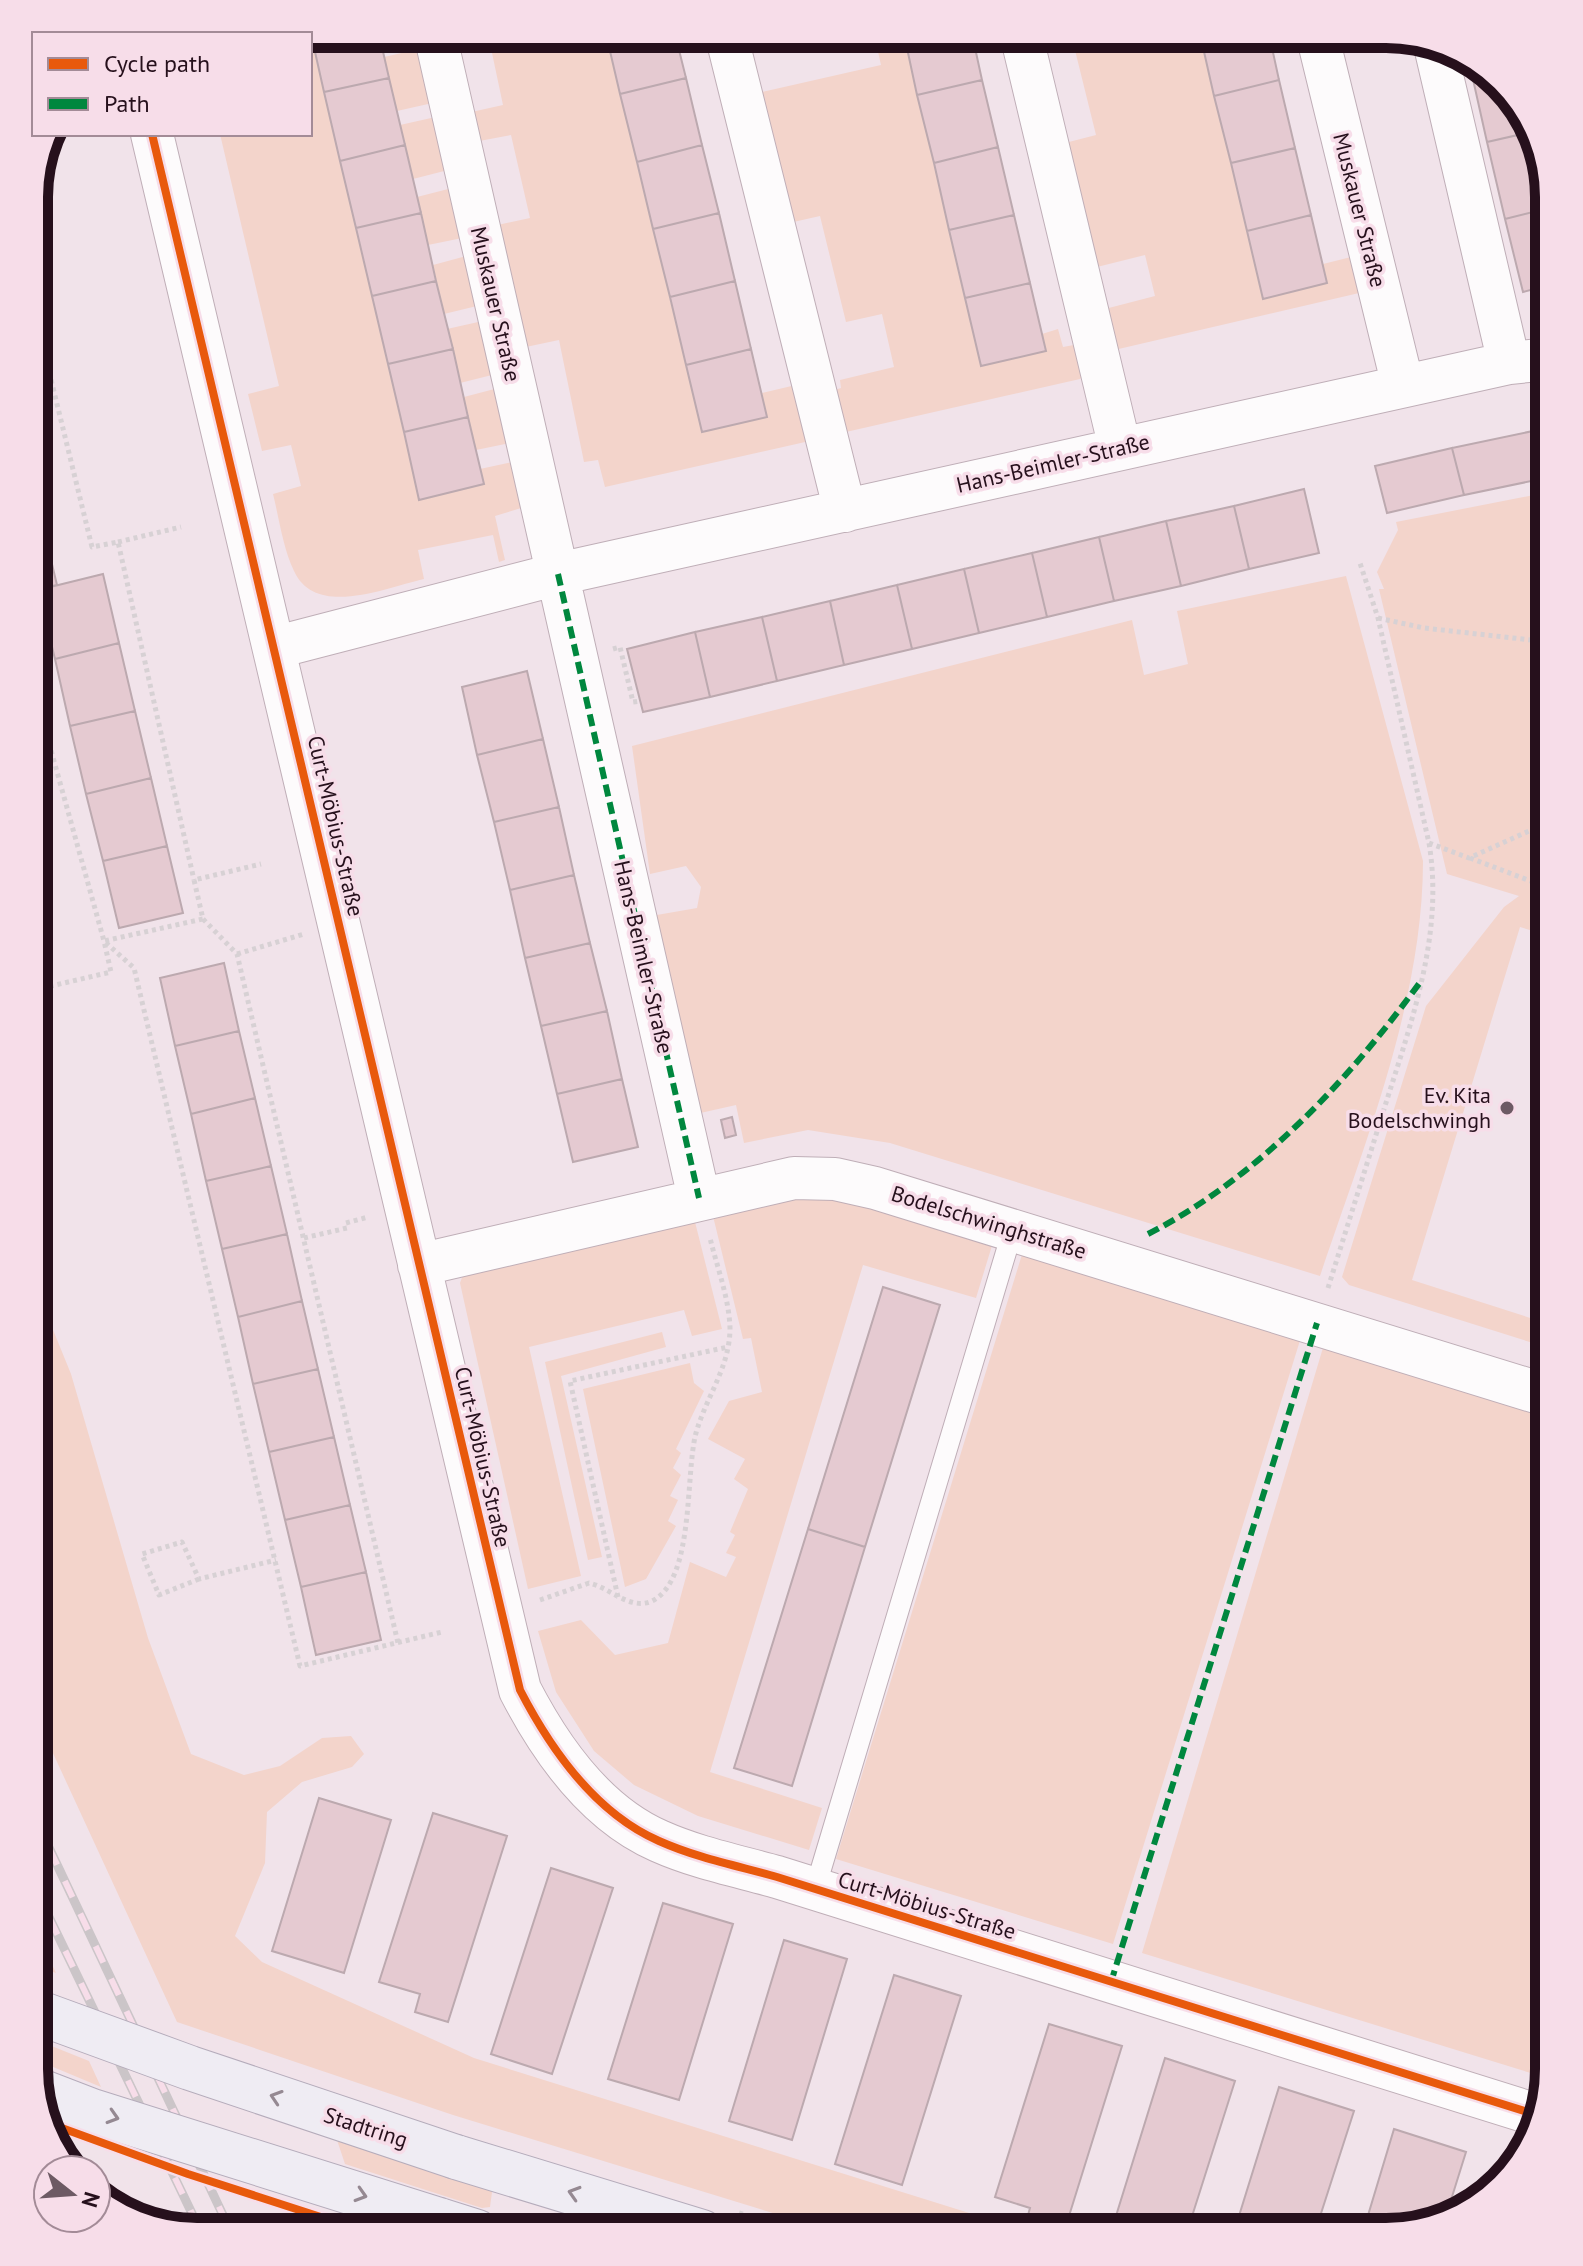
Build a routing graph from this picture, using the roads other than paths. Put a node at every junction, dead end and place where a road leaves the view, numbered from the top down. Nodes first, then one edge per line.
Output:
1 (438, 48) edge
2 (729, 48) edge
3 (1024, 48) edge
4 (1320, 48) edge
5 (1439, 58) edge
6 (152, 136) edge
7 (1529, 361) edge
8 (1403, 386) junction
9 (1120, 448) junction
10 (845, 511) junction
11 (558, 574) junction
12 (277, 647) junction
13 (699, 1198) junction
14 (1013, 1229) junction
15 (419, 1265) junction
16 (1535, 1392) edge
17 (815, 1889) junction
18 (48, 2016) edge
19 (50, 2095) edge
20 (1529, 2112) edge
21 (433, 2218) edge
22 (656, 2218) edge

1 - 11 street, Muskauer Straße
2 - 10 street
3 - 9 street
4 - 8 street, Muskauer Straße
5 - 7 street
6 - 12 street, Curt-Möbius-Straße
7 - 8 street, Hans-Beimler-Straße
8 - 9 street, Hans-Beimler-Straße
9 - 10 street, Hans-Beimler-Straße
10 - 11 street, Hans-Beimler-Straße
11 - 12 street, Hans-Beimler-Straße
11 - 13 street, Hans-Beimler-Straße
12 - 15 street, Curt-Möbius-Straße
13 - 14 street, Bodelschwinghstraße
13 - 15 street, Bodelschwinghstraße
14 - 16 street, Bodelschwinghstraße
14 - 17 lane, Curt-Möbius-Straße
15 - 17 street, Curt-Möbius-Straße
17 - 20 street, Curt-Möbius-Straße
22 -> 18 main road, Stadtring, bridge
19 -> 21 main road, bridge

